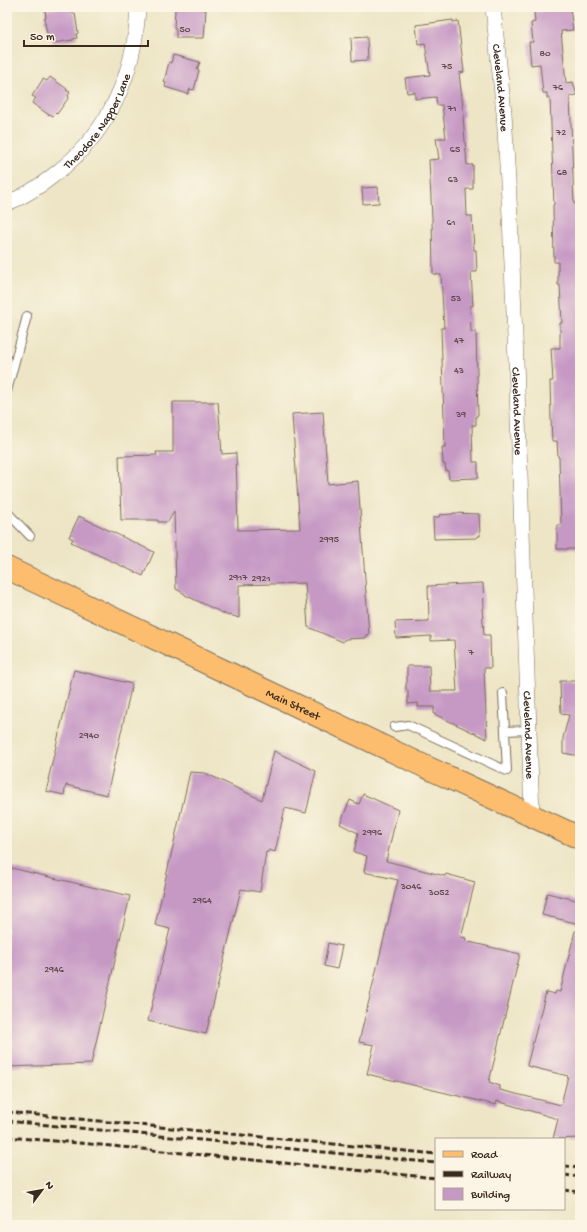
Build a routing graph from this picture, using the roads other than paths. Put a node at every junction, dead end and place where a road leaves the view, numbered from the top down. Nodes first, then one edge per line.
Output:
1 (138, 7) edge
2 (493, 7) edge
3 (7, 203) edge
4 (27, 316) dead end
5 (7, 391) edge
6 (7, 512) edge
7 (30, 536) dead end
8 (7, 568) edge
9 (503, 693) dead end
10 (394, 727) dead end
11 (529, 730) junction
12 (505, 731) junction
13 (532, 816) junction
14 (580, 838) edge

1 - 3 street, Theodore Napper Lane
2 - 11 street, Cleveland Avenue
4 - 5 lane
6 - 7 lane
8 - 13 main road, Main Street
9 - 12 lane
10 - 12 lane
11 - 12 lane
11 - 13 street, Cleveland Avenue
13 - 14 main road, Main Street

